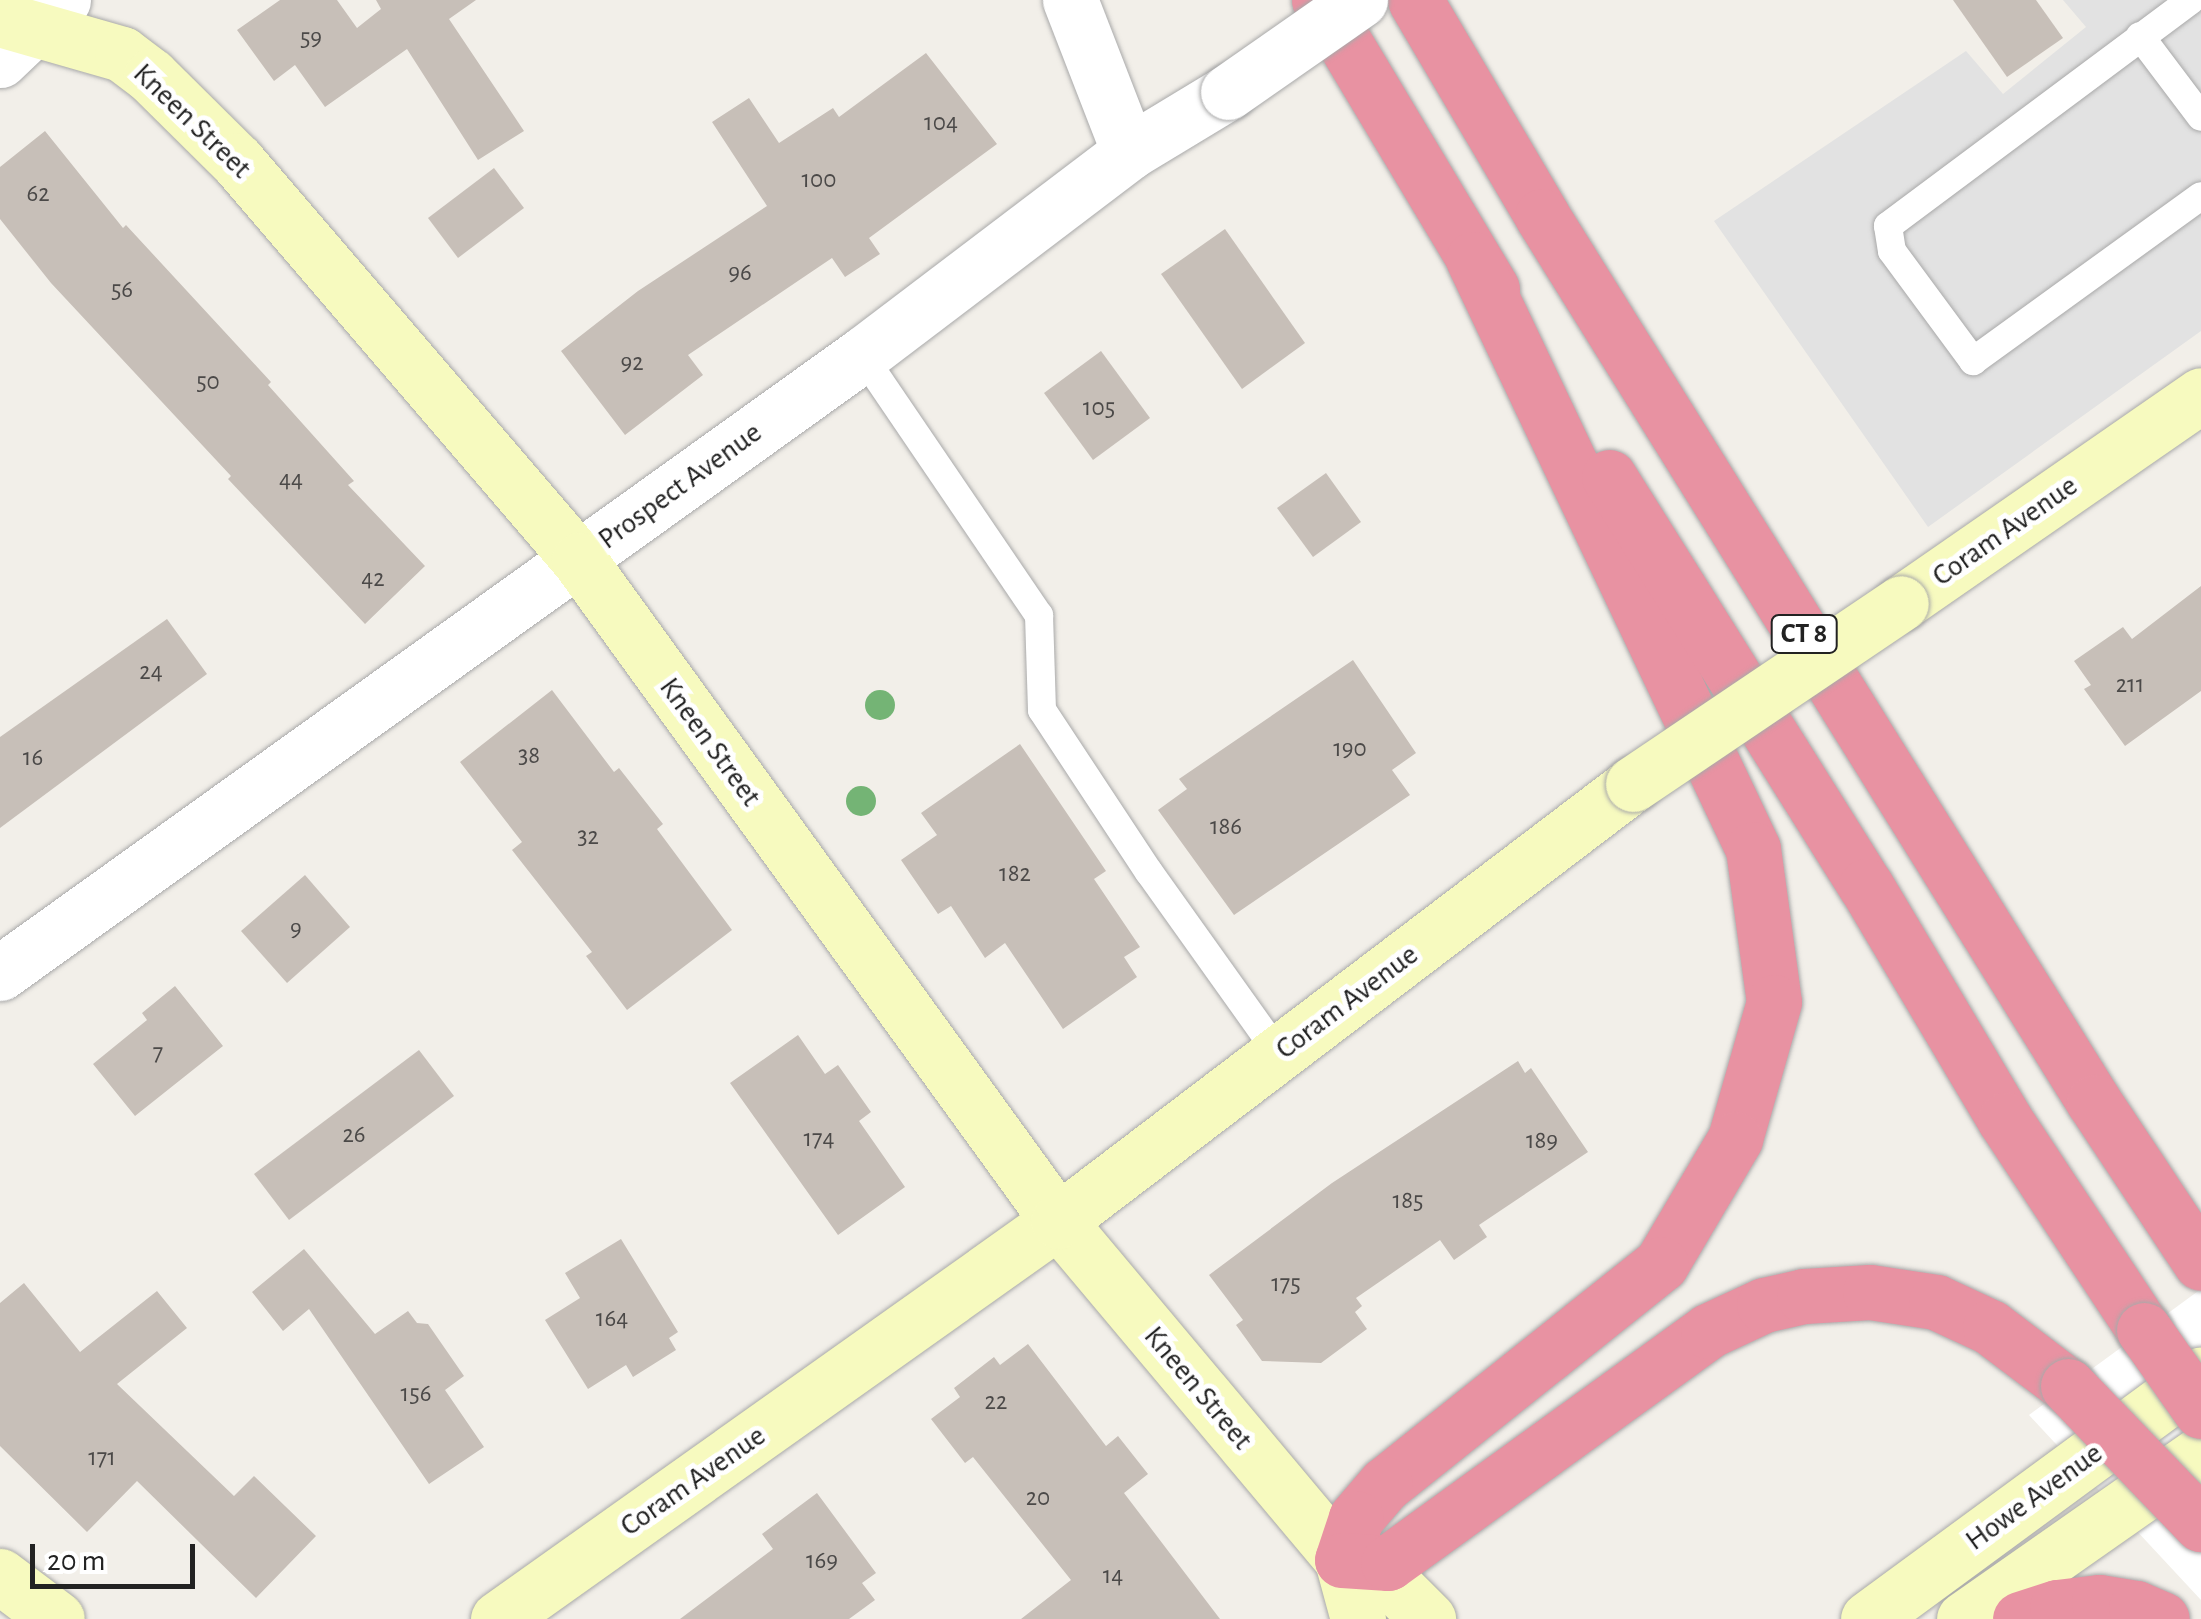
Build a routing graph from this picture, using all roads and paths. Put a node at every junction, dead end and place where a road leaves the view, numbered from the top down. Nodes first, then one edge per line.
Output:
1 (1070, 0) edge
2 (1319, 0) edge
3 (1360, 0) edge
4 (1414, 0) edge
5 (2191, 0) edge
6 (24, 26) edge
7 (2140, 36) junction
8 (2201, 117) edge
9 (1129, 152) junction
10 (2201, 196) edge
11 (1472, 259) junction
12 (862, 355) junction
13 (2201, 395) edge
14 (578, 560) junction
15 (0, 973) edge
16 (1279, 1054) junction
17 (1058, 1221) junction
18 (2201, 1263) edge
19 (2201, 1374) edge
20 (2201, 1411) edge
21 (2201, 1453) edge
22 (2201, 1524) edge
23 (1342, 1560) junction
24 (0, 1576) edge
25 (57, 1619) edge
26 (498, 1619) edge
27 (1358, 1619) edge
28 (1428, 1619) edge
29 (1868, 1619) edge
30 (1964, 1619) edge
31 (2020, 1619) edge
32 (2162, 1619) edge

1 - 9 street
2 - 11 highway, CT 8
3 - 9 street, Prospect Avenue, bridge
4 - 18 highway, CT 8
5 - 7 lane
6 - 14 street, Kneen Street
7 - 8 lane
7 - 10 lane
9 - 12 street, Prospect Avenue
11 - 20 highway, CT 8, bridge
11 - 23 highway
12 - 14 street, Prospect Avenue
12 - 16 lane
13 - 16 street, Coram Avenue, bridge
14 - 15 street, Prospect Avenue
14 - 17 street, Kneen Street
16 - 17 street, Coram Avenue
17 - 23 street, Kneen Street
17 - 26 street, Coram Avenue
19 - 29 street, Howe Avenue
21 - 30 street, Howe Avenue
22 - 23 highway, bridge
23 - 27 street, Kneen Street
23 - 28 street, Kneen Street
24 - 25 street
31 - 32 highway

